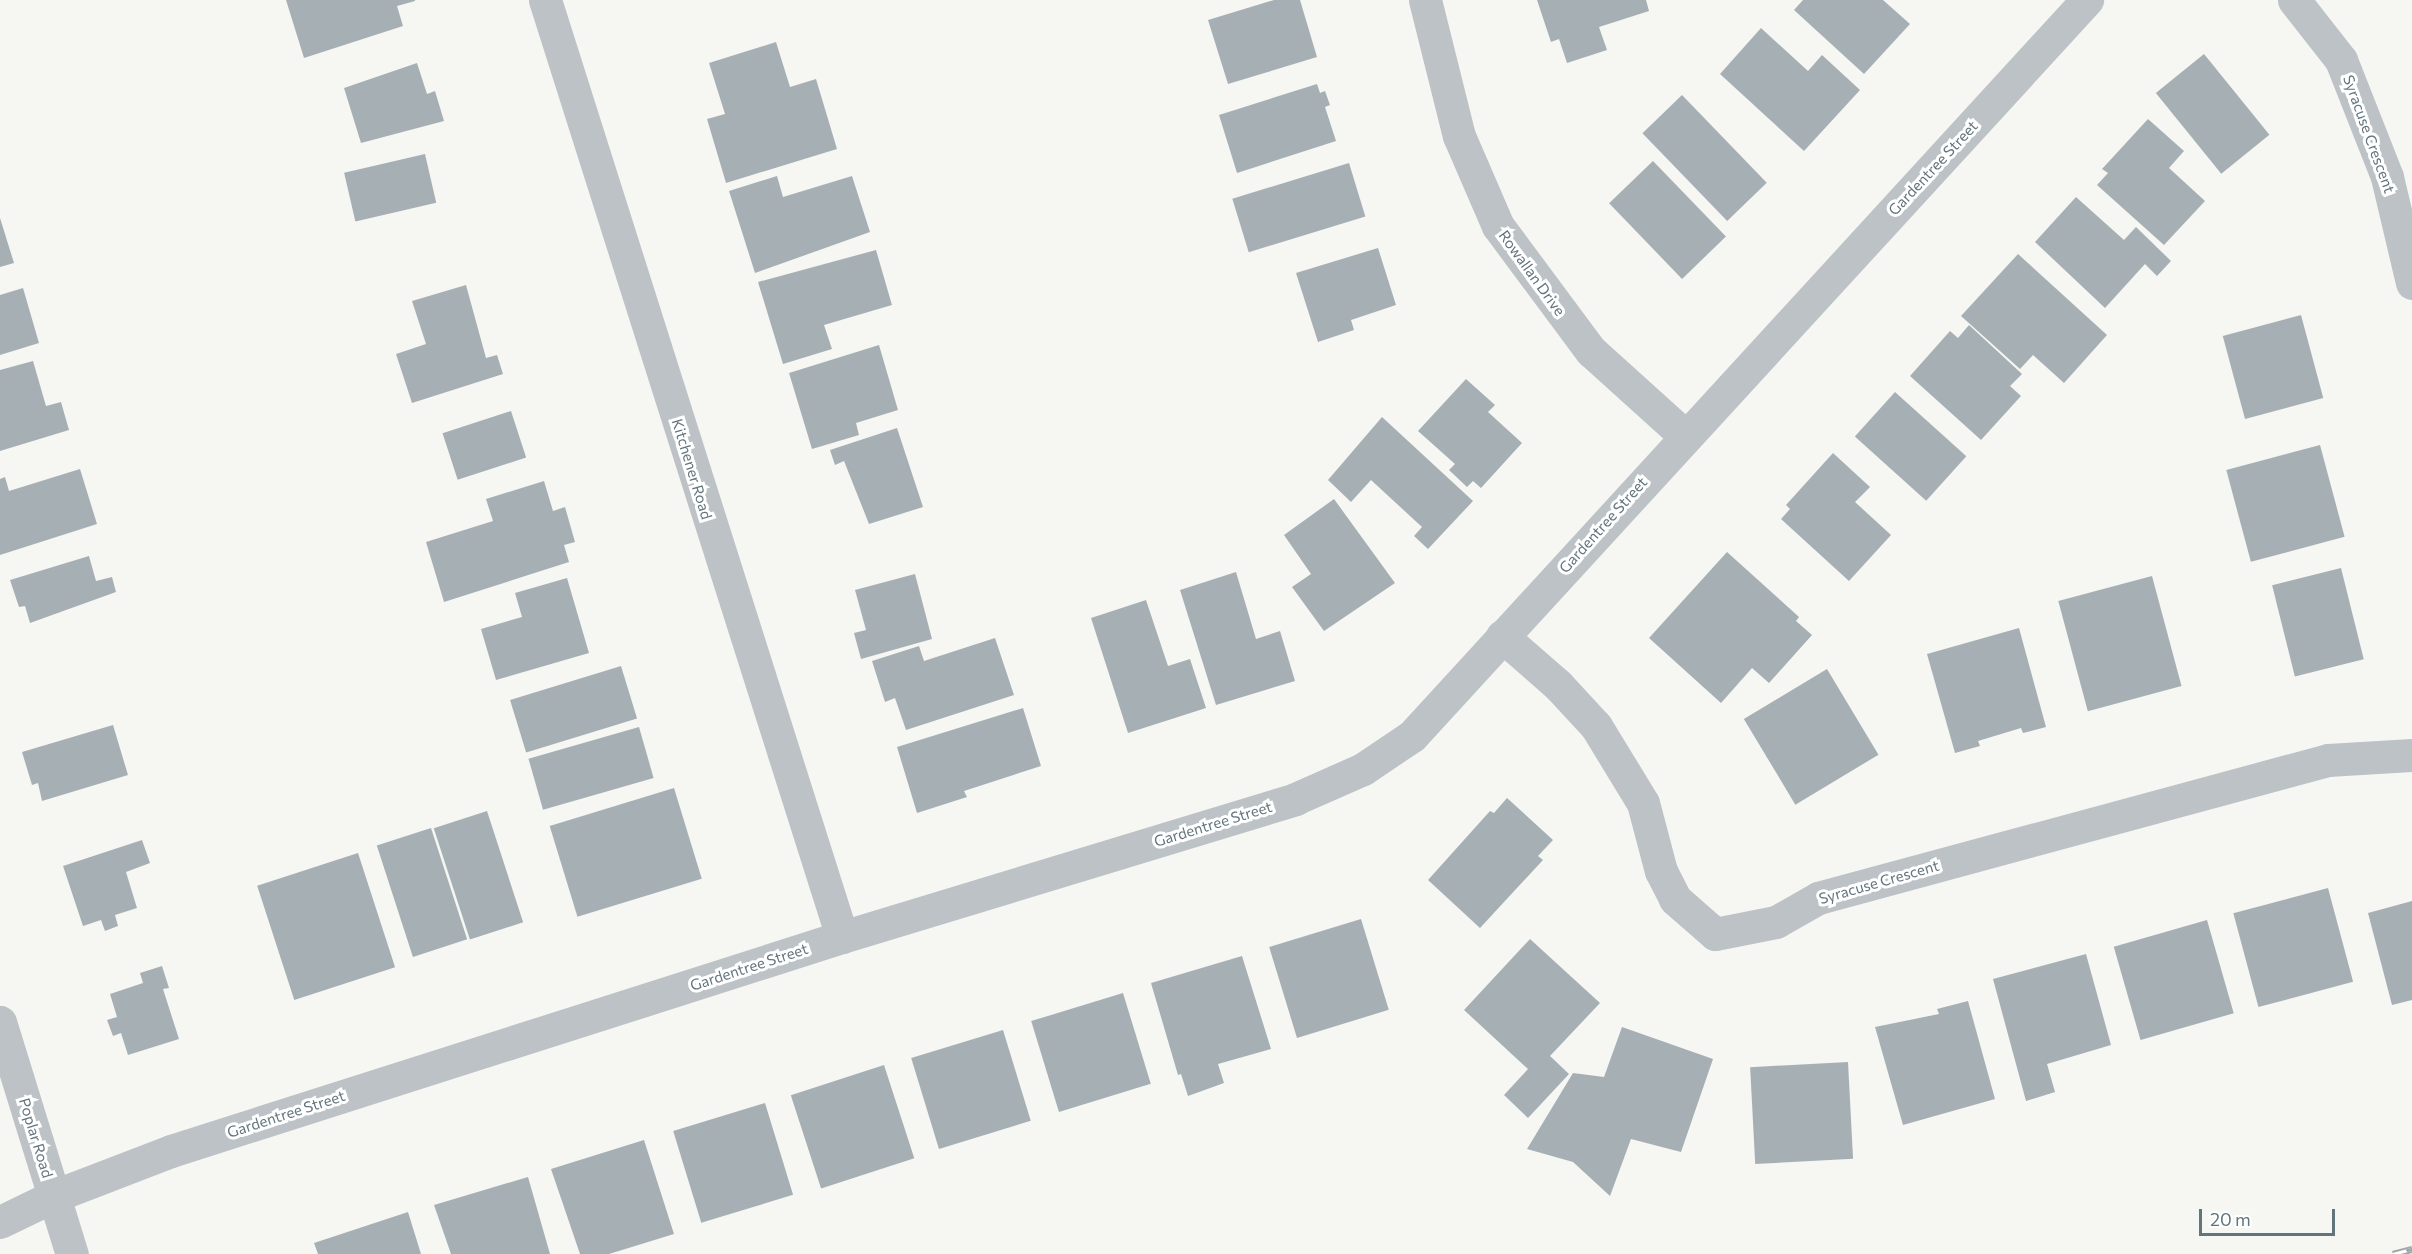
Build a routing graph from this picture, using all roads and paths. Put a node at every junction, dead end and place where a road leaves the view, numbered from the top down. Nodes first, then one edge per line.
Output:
1 (545, 0) edge
2 (1425, 0) edge
3 (2087, 0) edge
4 (2294, 0) edge
5 (2412, 284) edge
6 (1684, 435) junction
7 (1502, 636) junction
8 (2412, 755) edge
9 (842, 937) junction
10 (0, 1022) edge
11 (54, 1196) junction
12 (0, 1222) edge
13 (72, 1254) edge

1 - 9 street, Kitchener Road
2 - 6 street, Rowallan Drive
3 - 6 street, Gardentree Street
4 - 5 street, Syracuse Crescent
6 - 7 street, Gardentree Street
7 - 8 street, Syracuse Crescent
7 - 9 street, Gardentree Street
9 - 11 street, Gardentree Street
10 - 11 street, Poplar Road
11 - 12 street, Gardentree Street
11 - 13 street, Poplar Road

